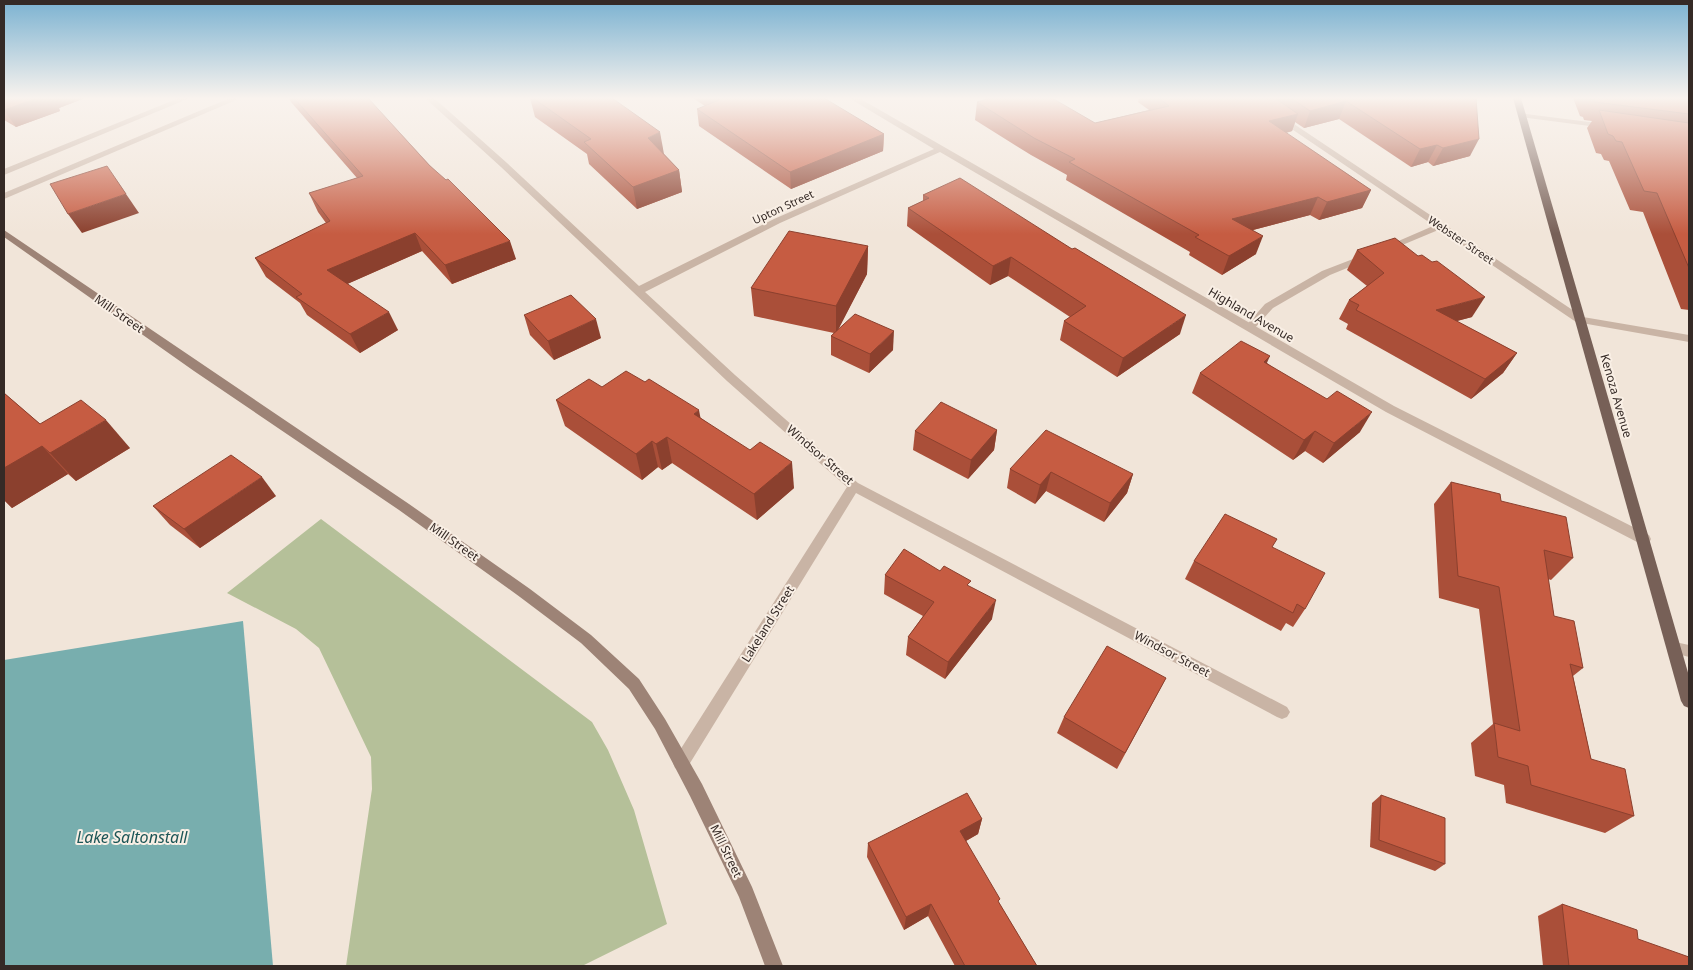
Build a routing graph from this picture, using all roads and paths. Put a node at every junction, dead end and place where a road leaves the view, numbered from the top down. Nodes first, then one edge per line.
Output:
1 (75, 143) edge
2 (129, 143) edge
3 (480, 143) edge
4 (930, 143) edge
5 (1317, 143) edge
6 (1529, 143) edge
7 (940, 149) junction
8 (4, 172) edge
9 (4, 196) edge
10 (1440, 226) junction
11 (4, 233) edge
12 (638, 291) junction
13 (1580, 320) junction
14 (1249, 328) junction
15 (1689, 339) edge
16 (854, 486) junction
17 (1644, 539) junction
18 (1675, 648) junction
19 (1689, 651) edge
20 (1689, 701) edge
21 (1282, 712) dead end
22 (681, 763) junction
23 (774, 966) edge

1 - 8 street
2 - 9 street
3 - 12 street, Windsor Street
4 - 7 street, Highland Avenue
5 - 10 street, Webster Street
6 - 13 main road, Kenoza Avenue
7 - 12 street, Upton Street
7 - 14 street, Highland Avenue
10 - 13 street, Webster Street
10 - 14 street
11 - 22 main road, Mill Street
12 - 16 street, Windsor Street
13 - 15 street, Webster Street
13 - 17 main road, Kenoza Avenue
14 - 17 street, Highland Avenue
16 - 21 street, Windsor Street
16 - 22 street, Lakeland Street
17 - 18 main road, Kenoza Avenue
18 - 19 street
18 - 20 main road, Kenoza Avenue
22 - 23 main road, Mill Street

